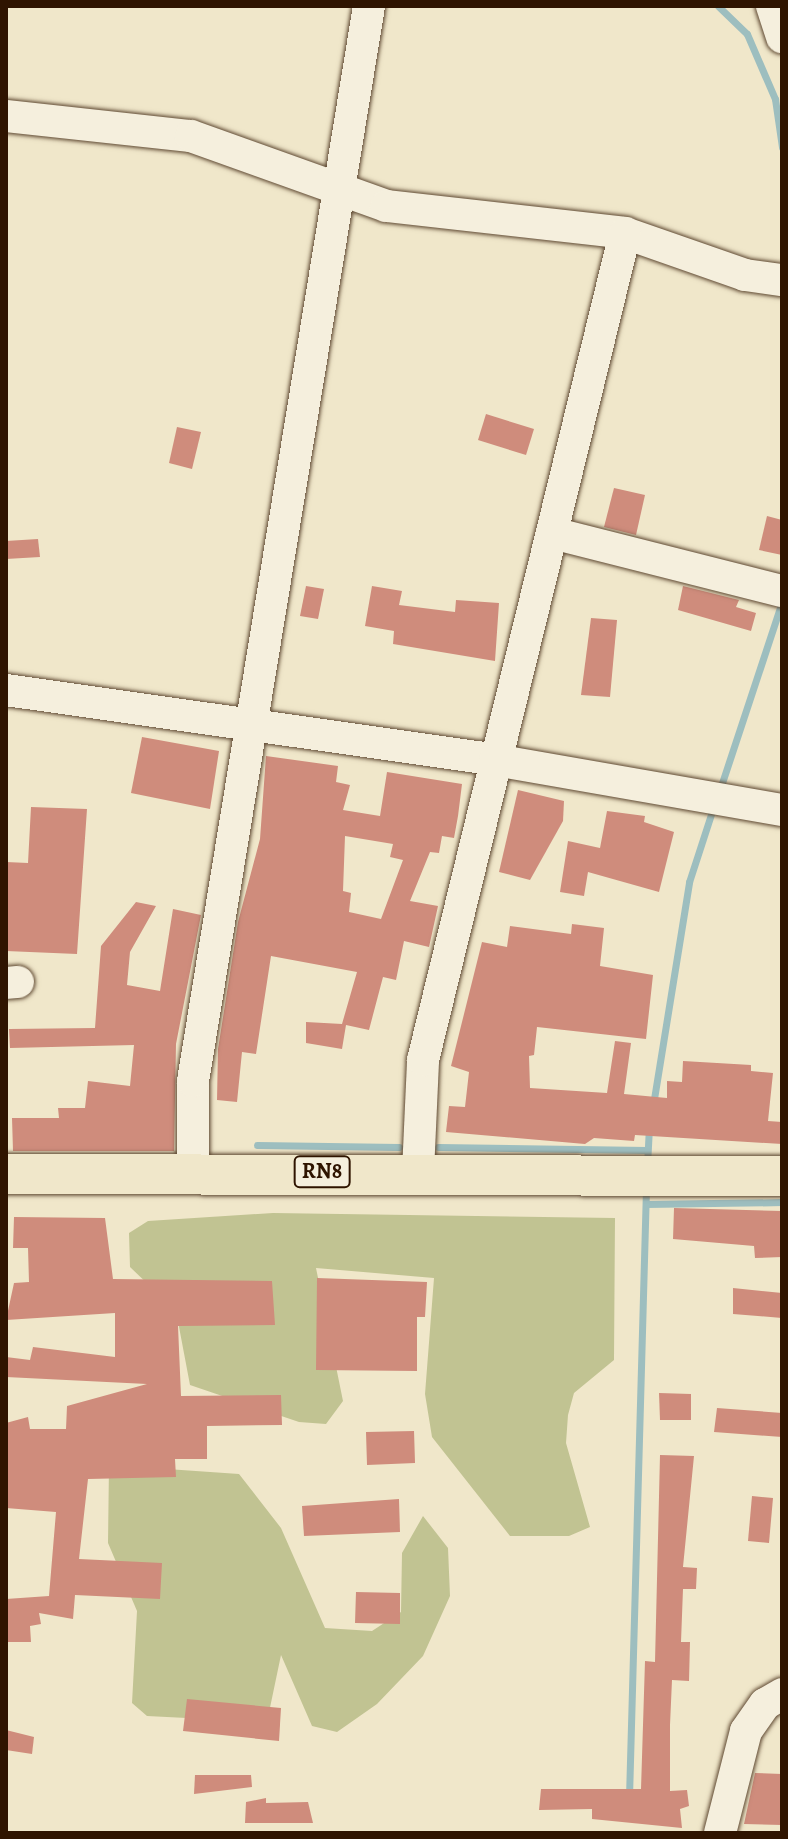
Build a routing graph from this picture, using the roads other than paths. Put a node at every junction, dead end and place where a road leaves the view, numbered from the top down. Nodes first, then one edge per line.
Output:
1 (369, 6) edge
2 (772, 6) edge
3 (782, 37) edge
4 (6, 116) edge
5 (339, 190) junction
6 (625, 233) junction
7 (782, 280) edge
8 (552, 533) junction
9 (782, 591) edge
10 (6, 690) edge
11 (250, 723) junction
12 (495, 760) junction
13 (782, 810) edge
14 (193, 1172) junction
15 (418, 1172) junction
16 (6, 1174) edge
17 (782, 1176) edge
18 (782, 1694) edge
19 (720, 1833) edge

1 - 5 street
2 - 3 street
4 - 5 street
5 - 6 street
5 - 11 street
6 - 7 street
6 - 8 street
8 - 9 street
8 - 12 street
10 - 11 street
11 - 12 street
11 - 14 street
12 - 13 street
12 - 15 street
14 - 15 main road, RN8
14 - 16 main road, RN8
15 - 17 main road, RN8
18 - 19 street

